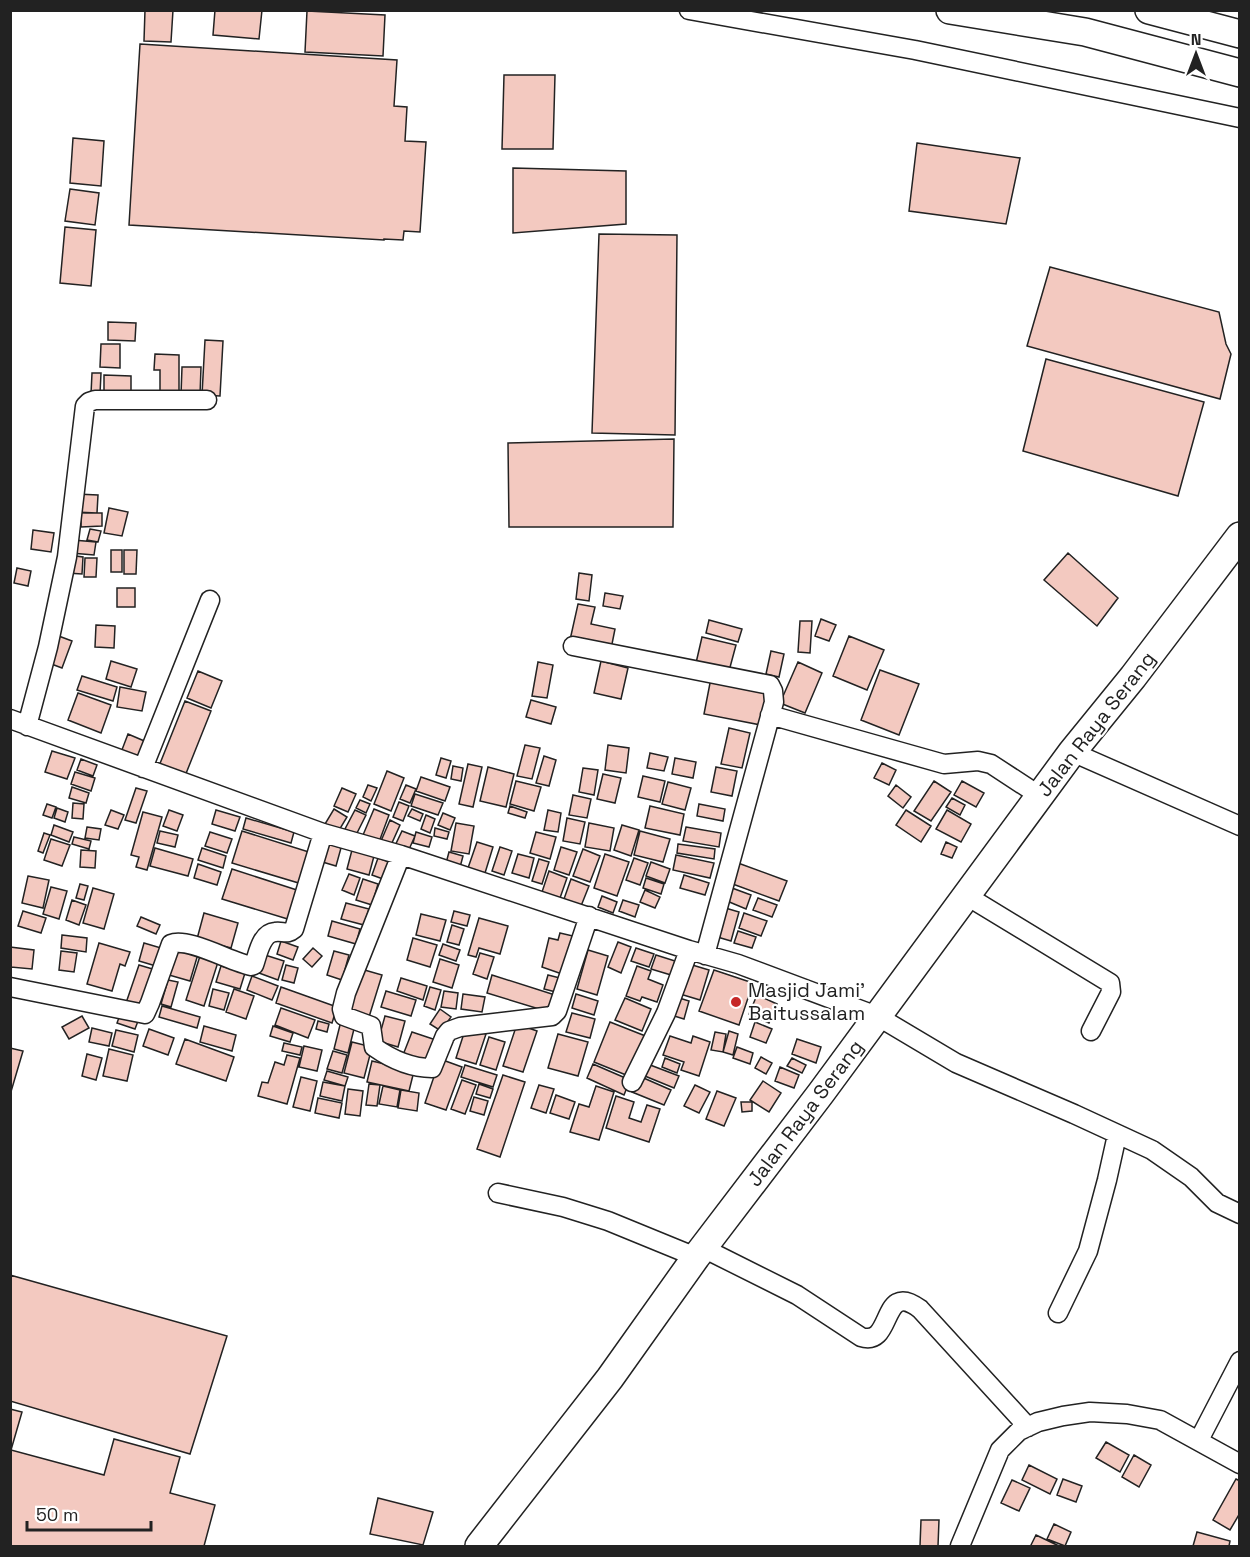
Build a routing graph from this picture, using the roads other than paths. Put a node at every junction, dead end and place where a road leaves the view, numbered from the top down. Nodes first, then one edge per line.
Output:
1 (689, 10) edge
2 (950, 10) edge
3 (1149, 10) edge
4 (1239, 34) edge
5 (1239, 73) edge
6 (1239, 118) edge
7 (207, 400) dead end
8 (1239, 536) edge
9 (210, 600) dead end
10 (573, 646) dead end
11 (770, 715) junction
12 (15, 724) edge
13 (1072, 752) junction
14 (143, 768) junction
15 (1040, 796) junction
16 (1239, 826) edge
17 (323, 833) junction
18 (401, 855) junction
19 (967, 896) junction
20 (589, 916) junction
21 (697, 952) junction
22 (10, 987) edge
23 (877, 1016) junction
24 (1091, 1031) dead end
25 (632, 1082) dead end
26 (1117, 1135) junction
27 (498, 1193) dead end
28 (1239, 1214) edge
29 (700, 1252) junction
30 (1058, 1314) dead end
31 (1239, 1361) edge
32 (1028, 1427) junction
33 (1199, 1440) junction
34 (1239, 1464) edge
35 (480, 1546) edge
36 (960, 1546) edge

1 - 6 street
2 - 5 highway
3 - 4 highway
7 - 12 street
8 - 13 highway, Jalan Raya Serang
9 - 14 street
10 - 11 street
11 - 15 street
11 - 21 street
12 - 14 street
13 - 15 highway, Jalan Raya Serang
13 - 16 street
14 - 17 street
15 - 19 highway, Jalan Raya Serang
17 - 18 street
17 - 22 street
18 - 20 street
18 - 20 street
19 - 23 highway, Jalan Raya Serang
19 - 24 street
20 - 21 street
21 - 23 street
21 - 25 street
23 - 26 street
23 - 29 highway, Jalan Raya Serang
26 - 28 street
26 - 30 street
27 - 29 street
29 - 32 street
29 - 35 highway, Jalan Raya Serang
31 - 33 street
32 - 33 street
32 - 36 street
33 - 34 street

